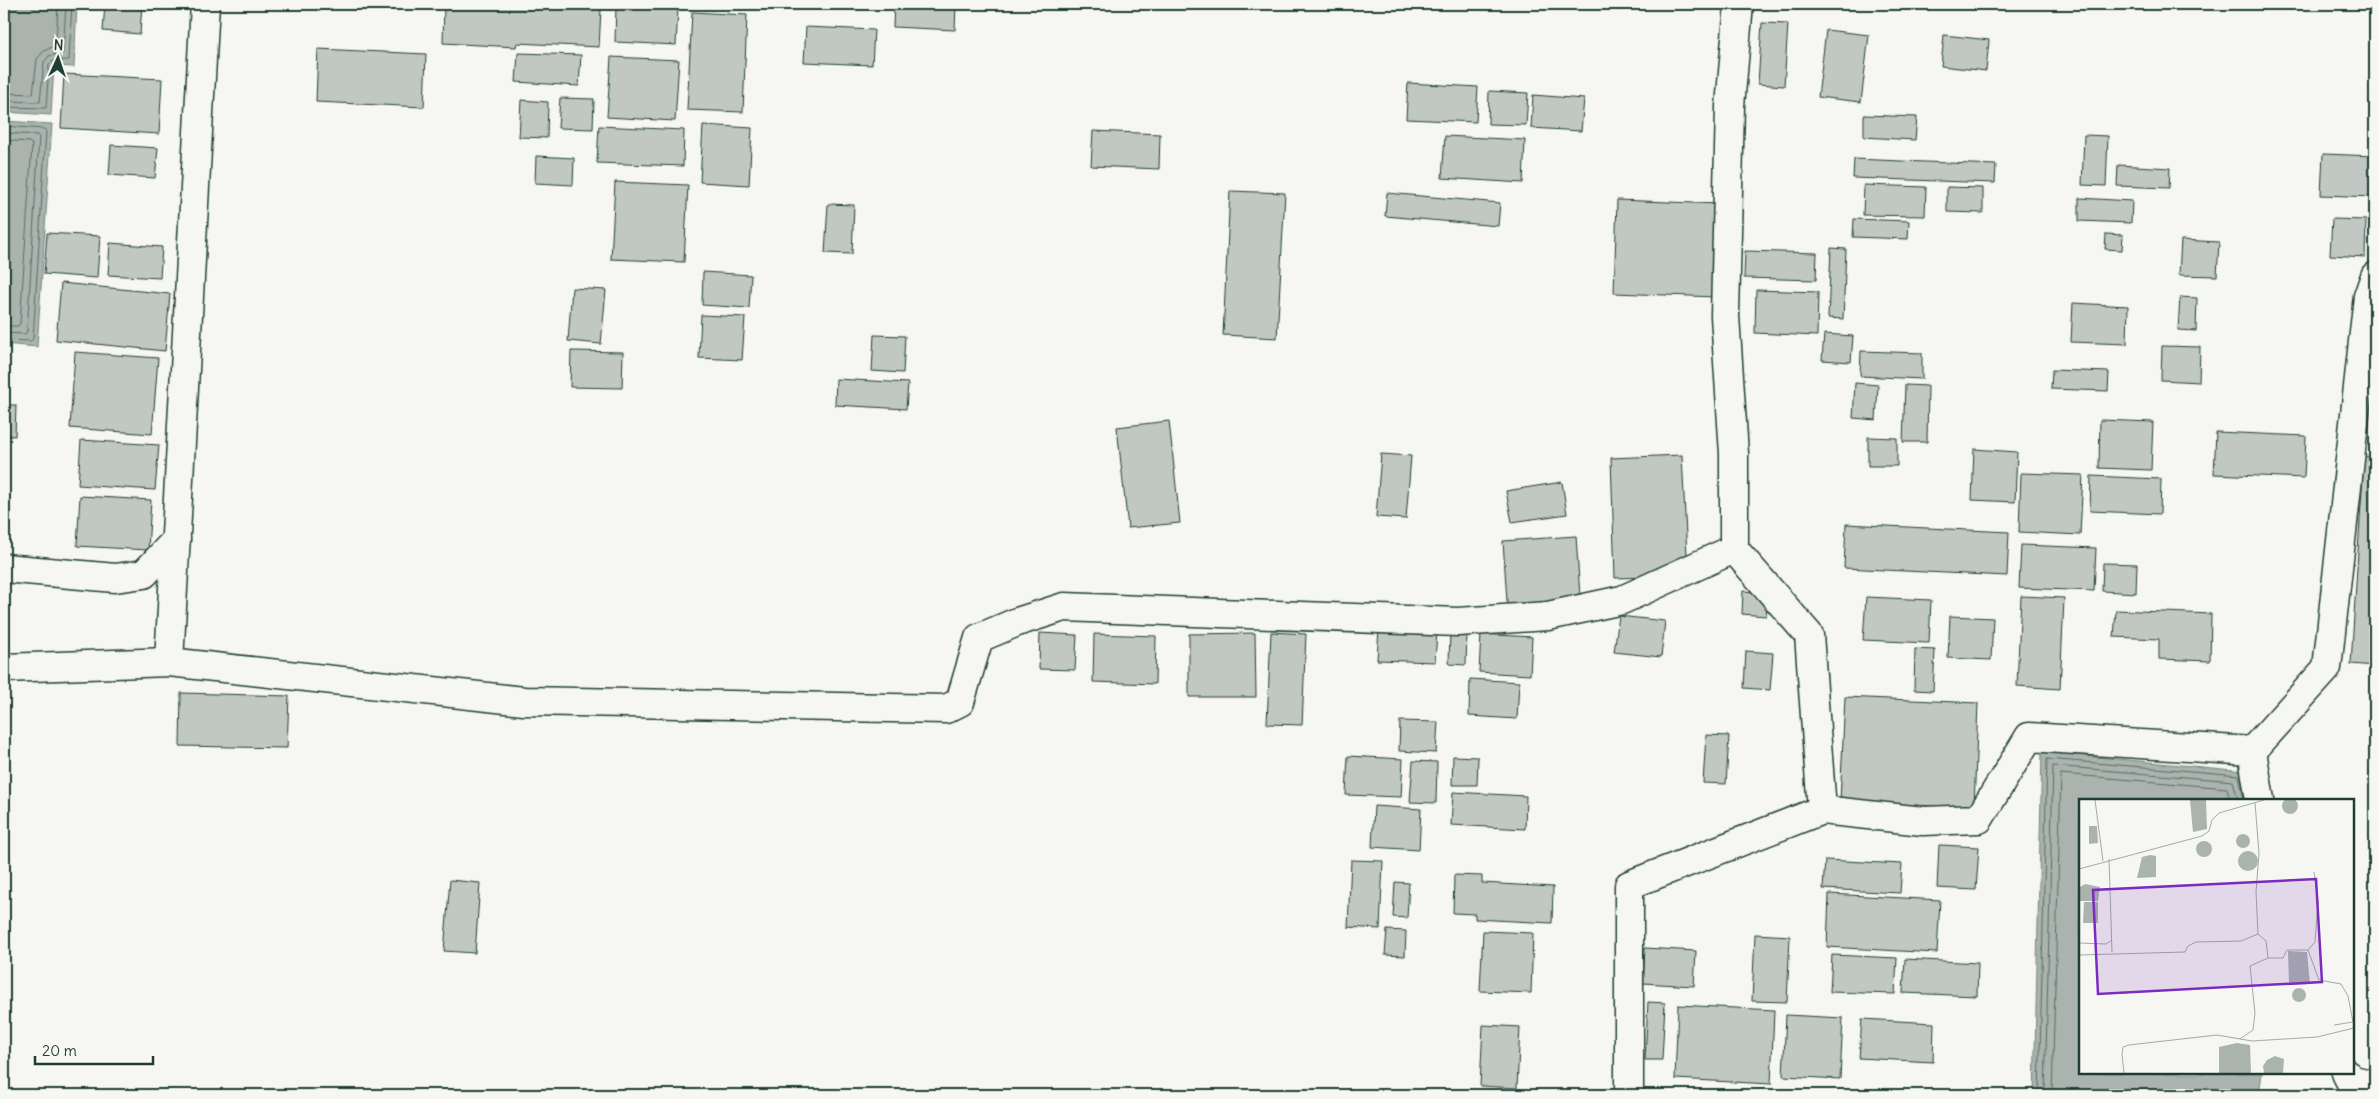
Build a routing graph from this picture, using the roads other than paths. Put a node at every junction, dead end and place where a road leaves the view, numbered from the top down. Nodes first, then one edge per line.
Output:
1 (205, 4) edge
2 (1739, 4) edge
3 (2375, 276) edge
4 (176, 540) junction
5 (1734, 549) junction
6 (4, 568) edge
7 (169, 662) junction
8 (4, 668) edge
9 (2252, 750) junction
10 (2260, 799) edge
11 (1822, 810) junction
12 (2346, 1074) edge
13 (2375, 1085) edge
14 (1629, 1095) edge

1 - 4 street
2 - 5 street
3 - 9 street
4 - 6 street
4 - 7 street
5 - 7 street
5 - 11 street
7 - 8 street
9 - 10 street
9 - 11 street
11 - 14 street
12 - 13 street

